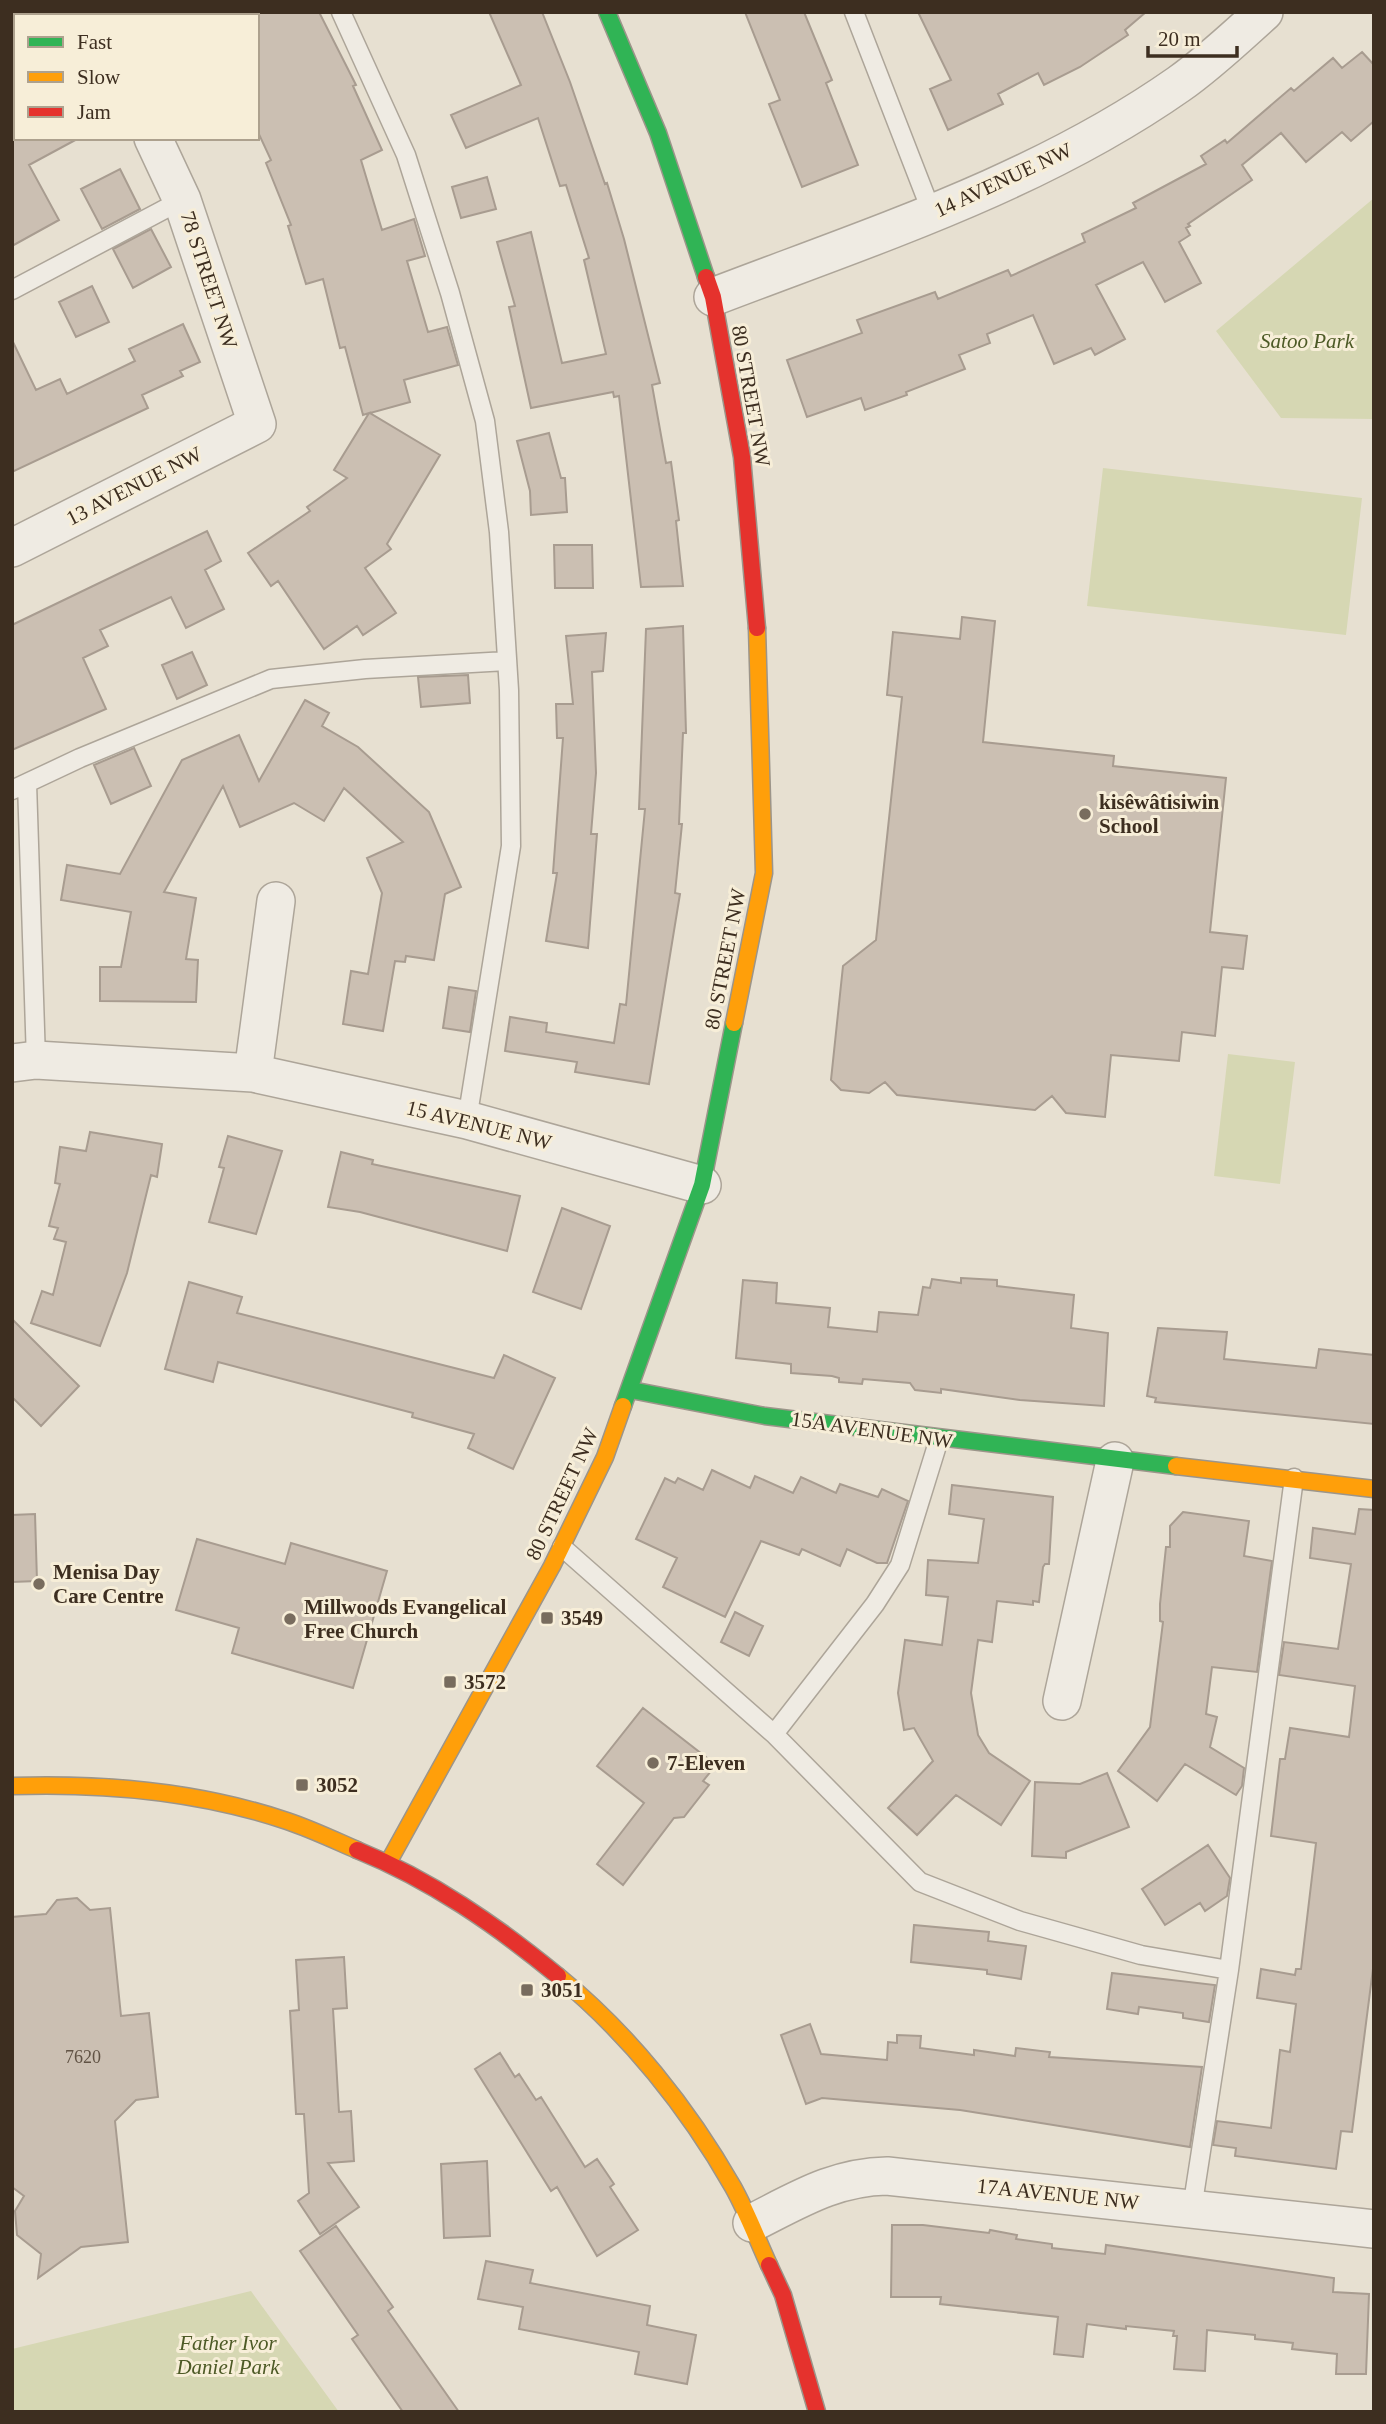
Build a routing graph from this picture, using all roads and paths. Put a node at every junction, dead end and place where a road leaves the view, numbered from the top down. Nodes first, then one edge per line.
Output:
1 (18, 12) edge
2 (341, 12) edge
3 (607, 12) edge
4 (854, 12) edge
5 (1264, 12) edge
6 (12, 15) edge
7 (154, 140) edge
8 (182, 200) junction
9 (932, 213) junction
10 (12, 290) edge
11 (713, 297) junction
12 (257, 424) joint
13 (12, 548) edge
14 (507, 661) junction
15 (19, 787) edge
16 (276, 901) dead end
17 (24, 1062) edge
18 (253, 1073) junction
19 (467, 1120) junction
20 (702, 1185) junction
21 (631, 1390) junction
22 (939, 1439) junction
23 (1115, 1461) junction
24 (1294, 1478) junction
25 (1374, 1489) edge
26 (562, 1547) junction
27 (1062, 1701) dead end
28 (774, 1734) junction
29 (12, 1786) edge
30 (388, 1863) junction
31 (1229, 1970) junction
32 (1192, 2209) junction
33 (752, 2223) junction
34 (1374, 2229) edge
35 (817, 2412) edge

1 - 6 street
2 - 14 lane
3 - 11 street, 80 STREET NW
4 - 9 lane
5 - 9 street, 14 AVENUE NW
7 - 8 street, 78 STREET NW
8 - 10 lane
8 - 12 street, 78 STREET NW
9 - 11 street, 14 AVENUE NW
11 - 20 street, 80 STREET NW
12 - 13 street, 13 AVENUE NW
14 - 15 lane
14 - 19 lane
15 - 17 lane
16 - 18 street
17 - 18 street, 15 AVENUE NW
18 - 19 street, 15 AVENUE NW
19 - 20 street, 15 AVENUE NW
20 - 21 street, 80 STREET NW
21 - 22 street, 15A AVENUE NW
21 - 26 street, 80 STREET NW
22 - 23 street, 15A AVENUE NW
22 - 28 lane
23 - 24 street, 15A AVENUE NW
23 - 27 street
24 - 25 street, 15A AVENUE NW
24 - 31 lane
26 - 28 lane
26 - 30 street, 80 STREET NW
28 - 31 lane
29 - 30 street
30 - 33 street
31 - 32 lane
32 - 33 street, 17A AVENUE NW
32 - 34 street, 17A AVENUE NW
33 - 35 street

